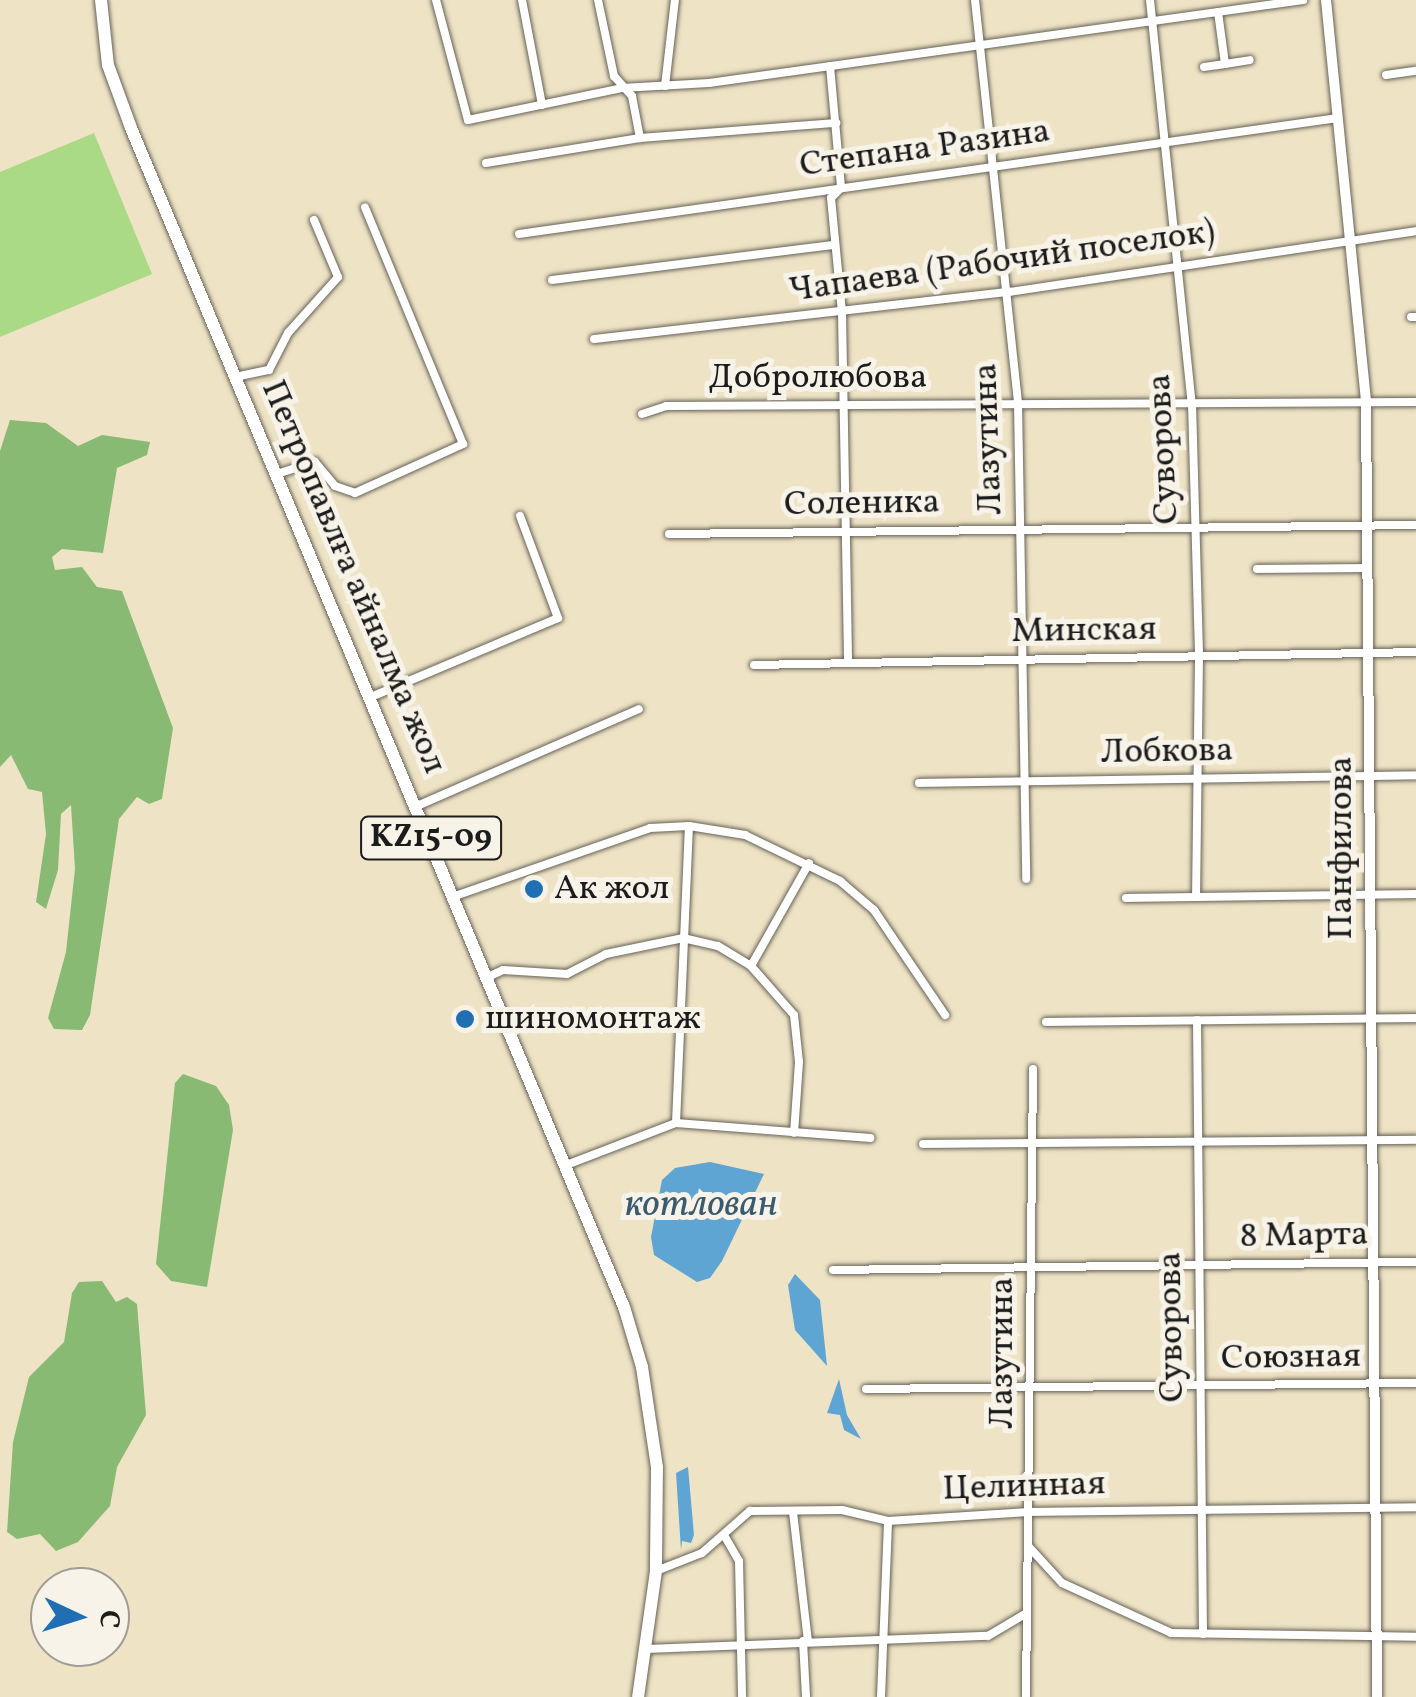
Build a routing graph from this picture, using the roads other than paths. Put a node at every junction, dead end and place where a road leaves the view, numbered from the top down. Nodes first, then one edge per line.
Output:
1 (101, 0) edge
2 (436, 0) edge
3 (522, 0) edge
4 (598, 0) edge
5 (675, 0) edge
6 (974, 0) edge
7 (1150, 0) edge
8 (1302, 0) edge
9 (1326, 0) edge
10 (1218, 12) junction
11 (1152, 21) junction
12 (980, 45) junction
13 (1250, 60) dead end
14 (1225, 64) junction
15 (830, 66) junction
16 (1204, 67) dead end
17 (1416, 71) edge
18 (1386, 75) dead end
19 (664, 86) junction
20 (622, 88) junction
21 (542, 104) junction
22 (1338, 118) junction
23 (836, 123) junction
24 (640, 138) junction
25 (1164, 143) junction
26 (486, 163) dead end
27 (994, 167) junction
28 (841, 188) junction
29 (365, 207) dead end
30 (314, 220) dead end
31 (1416, 231) edge
32 (519, 234) dead end
33 (1351, 240) junction
34 (834, 245) junction
35 (1177, 266) junction
36 (552, 280) dead end
37 (1009, 292) junction
38 (842, 313) junction
39 (594, 340) dead end
40 (235, 377) junction
41 (1366, 402) junction
42 (1416, 402) edge
43 (1192, 403) junction
44 (1018, 404) junction
45 (844, 405) junction
46 (642, 414) dead end
47 (277, 474) junction
48 (520, 516) dead end
49 (1367, 526) junction
50 (1416, 526) edge
51 (1195, 528) junction
52 (1020, 530) junction
53 (846, 532) junction
54 (669, 534) dead end
55 (1367, 568) junction
56 (1256, 569) dead end
57 (1416, 652) edge
58 (1368, 653) junction
59 (1199, 656) junction
60 (1022, 660) junction
61 (848, 663) junction
62 (754, 665) dead end
63 (371, 697) junction
64 (639, 709) dead end
65 (1416, 775) edge
66 (1369, 776) junction
67 (1197, 778) junction
68 (1024, 782) junction
69 (919, 783) dead end
70 (417, 806) junction
71 (690, 826) junction
72 (809, 863) junction
73 (1026, 879) dead end
74 (1416, 894) edge
75 (1370, 895) junction
76 (456, 896) junction
77 (1196, 897) junction
78 (1126, 898) dead end
79 (683, 938) junction
80 (752, 966) junction
81 (490, 976) junction
82 (944, 1016) dead end
83 (1371, 1018) junction
84 (1416, 1018) edge
85 (1197, 1020) junction
86 (1046, 1022) dead end
87 (1033, 1070) dead end
88 (676, 1123) junction
89 (794, 1133) junction
90 (870, 1138) dead end
91 (1372, 1140) junction
92 (1416, 1140) edge
93 (1198, 1142) junction
94 (1032, 1143) junction
95 (924, 1144) dead end
96 (569, 1164) junction
97 (1374, 1262) junction
98 (1416, 1262) edge
99 (1199, 1265) junction
100 (1032, 1267) junction
101 (833, 1270) dead end
102 (1416, 1383) edge
103 (1374, 1384) junction
104 (1200, 1388) junction
105 (866, 1389) dead end
106 (1030, 1390) junction
107 (1416, 1507) edge
108 (1376, 1508) junction
109 (1202, 1510) junction
110 (793, 1512) junction
111 (1030, 1512) junction
112 (888, 1521) junction
113 (724, 1535) junction
114 (1029, 1546) junction
115 (656, 1571) junction
116 (1025, 1614) junction
117 (1202, 1634) junction
118 (1377, 1638) junction
119 (1416, 1638) edge
120 (883, 1640) junction
121 (806, 1641) junction
122 (743, 1646) junction
123 (646, 1649) junction
124 (638, 1697) edge
125 (742, 1697) edge
126 (806, 1697) edge
127 (881, 1697) edge
128 (1026, 1697) edge
129 (1377, 1697) edge

1 - 40 highway, Петропавлға айналма жол / KZ15-09
2 - 21 street
3 - 21 street
4 - 20 street
5 - 19 street
6 - 12 street, Лазутина
7 - 11 street, Суворова
8 - 10 street
9 - 22 street, Панфилова
10 - 11 street
10 - 14 street
11 - 12 street
11 - 25 street, Суворова
12 - 15 street
12 - 27 street, Лазутина
13 - 14 street
14 - 16 street
15 - 19 street
15 - 23 street
17 - 18 street
19 - 20 street
20 - 21 street
20 - 24 street
22 - 25 street, Степана Разина
22 - 33 street, Панфилова
23 - 24 street
23 - 28 street
24 - 26 street
25 - 27 street, Степана Разина
25 - 35 street, Суворова
27 - 28 street, Степана Разина
27 - 37 street, Лазутина
28 - 32 street, Степана Разина
28 - 34 street
29 - 47 street
30 - 40 street
31 - 33 street, Чапаева (Рабочий поселок)
33 - 35 street, Чапаева (Рабочий поселок)
33 - 41 street, Панфилова
34 - 36 street
34 - 38 street
35 - 37 street, Чапаева (Рабочий поселок)
35 - 43 street, Суворова
37 - 38 street, Чапаева (Рабочий поселок)
37 - 44 street, Лазутина
38 - 39 street, Чапаева (Рабочий поселок)
38 - 45 street
40 - 47 highway, Петропавлға айналма жол / KZ15-09
41 - 42 street, Добролюбова
41 - 43 street, Добролюбова
41 - 49 street, Панфилова
43 - 44 street, Добролюбова
43 - 51 street, Суворова
44 - 45 street, Добролюбова
44 - 52 street, Лазутина
45 - 46 street, Добролюбова
45 - 53 street
47 - 63 highway, Петропавлға айналма жол / KZ15-09
48 - 63 street
49 - 50 street, Соленика
49 - 51 street, Соленика
49 - 55 street, Панфилова
51 - 52 street, Соленика
51 - 59 street, Суворова
52 - 53 street, Соленика
52 - 60 street, Лазутина
53 - 54 street, Соленика
53 - 61 street
55 - 56 street
55 - 58 street, Панфилова
57 - 58 street, Минская
58 - 59 street, Минская
58 - 66 street, Панфилова
59 - 60 street, Минская
59 - 67 street, Суворова
60 - 61 street, Минская
60 - 68 street, Лазутина
61 - 62 street, Минская
63 - 70 highway, Петропавлға айналма жол / KZ15-09
64 - 70 street
65 - 66 street, Лобкова
66 - 67 street, Лобкова
66 - 75 street, Панфилова
67 - 68 street, Лобкова
67 - 77 street, Суворова
68 - 69 street, Лобкова
68 - 73 street, Лазутина
70 - 76 highway, Петропавлға айналма жол / KZ15-09
71 - 72 street
71 - 76 street
71 - 79 street
72 - 80 street
72 - 82 street
74 - 75 street
75 - 77 street
75 - 83 street, Панфилова
76 - 81 highway, Петропавлға айналма жол / KZ15-09
77 - 78 street
79 - 80 street
79 - 81 street
79 - 88 street
80 - 89 street
81 - 96 highway, Петропавлға айналма жол / KZ15-09
83 - 84 street
83 - 85 street
83 - 91 street, Панфилова
85 - 86 street
85 - 93 street, Суворова
87 - 94 street, Лазутина
88 - 89 street
88 - 96 street
89 - 90 street
91 - 92 street
91 - 93 street
91 - 97 street, Панфилова
93 - 94 street
93 - 99 street, Суворова
94 - 95 street
94 - 100 street, Лазутина
96 - 115 highway, Петропавлға айналма жол / KZ15-09
97 - 98 street, 8 Марта
97 - 99 street, 8 Марта
97 - 103 street, Панфилова
99 - 100 street, 8 Марта
99 - 104 street, Суворова
100 - 101 street, 8 Марта
100 - 106 street, Лазутина
102 - 103 street, Союзная
103 - 104 street, Союзная
103 - 108 street, Панфилова
104 - 106 street, Союзная
104 - 109 street, Суворова
105 - 106 street, Союзная
106 - 111 street, Лазутина
107 - 108 street, Целинная
108 - 109 street, Целинная
108 - 118 street, Панфилова
109 - 111 street, Целинная
109 - 117 street, Суворова
110 - 112 street, Целинная
110 - 113 street, Целинная
110 - 121 street
111 - 112 street, Целинная
111 - 114 street, Лазутина
112 - 120 street
113 - 115 street, Целинная
113 - 122 street
114 - 116 street, Лазутина
114 - 117 street
115 - 123 highway, Петропавлға айналма жол / KZ15-09
116 - 120 street
116 - 128 street, Лазутина
117 - 118 street
118 - 119 street
118 - 129 street, Панфилова
120 - 121 street
120 - 127 street
121 - 122 street
121 - 126 street
122 - 123 street
122 - 125 street
123 - 124 highway, Петропавлға айналма жол / KZ15-09

